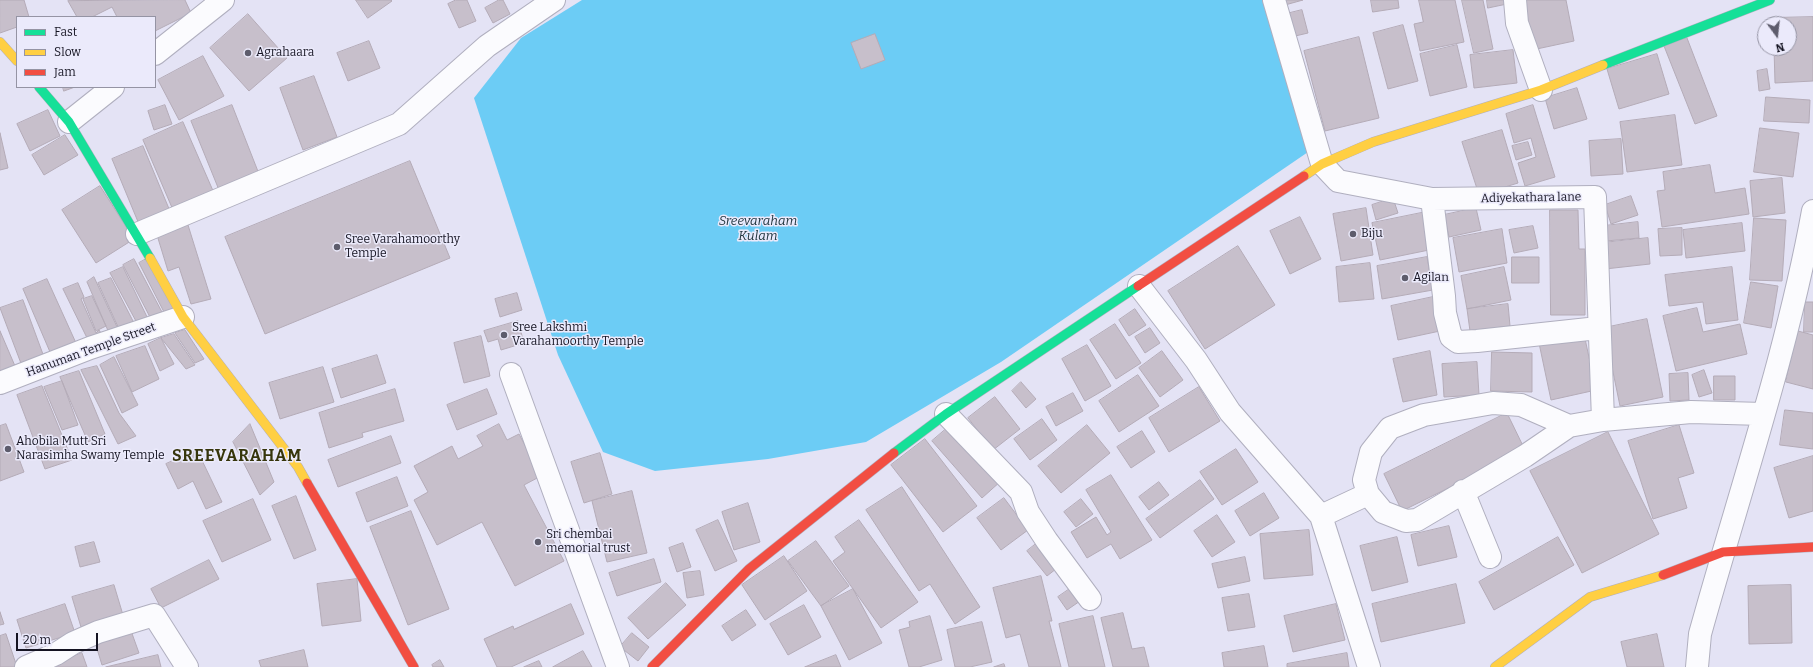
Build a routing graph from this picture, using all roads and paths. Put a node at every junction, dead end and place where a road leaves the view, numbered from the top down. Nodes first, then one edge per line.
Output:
1 (223, 0) edge
2 (554, 0) edge
3 (1274, 0) edge
4 (1515, 0) edge
5 (1770, 0) edge
6 (0, 42) edge
7 (156, 53) edge
8 (16, 60) edge
9 (40, 88) edge
10 (112, 88) edge
11 (1541, 90) junction
12 (69, 122) junction
13 (1322, 164) junction
14 (1432, 199) junction
15 (1813, 211) edge
16 (137, 234) junction
17 (1139, 286) junction
18 (183, 317) junction
19 (1598, 328) junction
20 (511, 374) dead end
21 (0, 383) edge
22 (946, 414) junction
23 (1763, 414) junction
24 (1603, 420) junction
25 (1569, 426) junction
26 (1464, 491) junction
27 (1368, 494) junction
28 (1321, 516) junction
29 (1812, 551) edge
30 (1722, 552) junction
31 (1490, 557) dead end
32 (1090, 599) dead end
33 (26, 667) edge
34 (186, 667) edge
35 (414, 667) edge
36 (618, 667) edge
37 (652, 667) edge
38 (1369, 667) edge
39 (1495, 667) edge
40 (1698, 667) edge

1 - 7 street
2 - 16 street
3 - 13 street
4 - 11 street
5 - 11 street
6 - 8 street
9 - 12 street
10 - 12 street
11 - 13 street
12 - 16 street
13 - 14 street, Adiyekathara lane
13 - 17 street
14 - 19 street
14 - 19 street, Adiyekathara lane
15 - 23 street
16 - 18 street
17 - 22 street
17 - 28 street
18 - 21 street, Hanuman Temple Street
18 - 35 street
19 - 24 street, Adiyekathara lane
20 - 36 street
22 - 32 street
22 - 37 street
23 - 24 street
23 - 30 street
24 - 25 street
25 - 26 street
25 - 27 street
26 - 27 street
26 - 31 street
27 - 28 street
28 - 38 street
29 - 30 street
30 - 39 street
30 - 40 street
33 - 34 street

